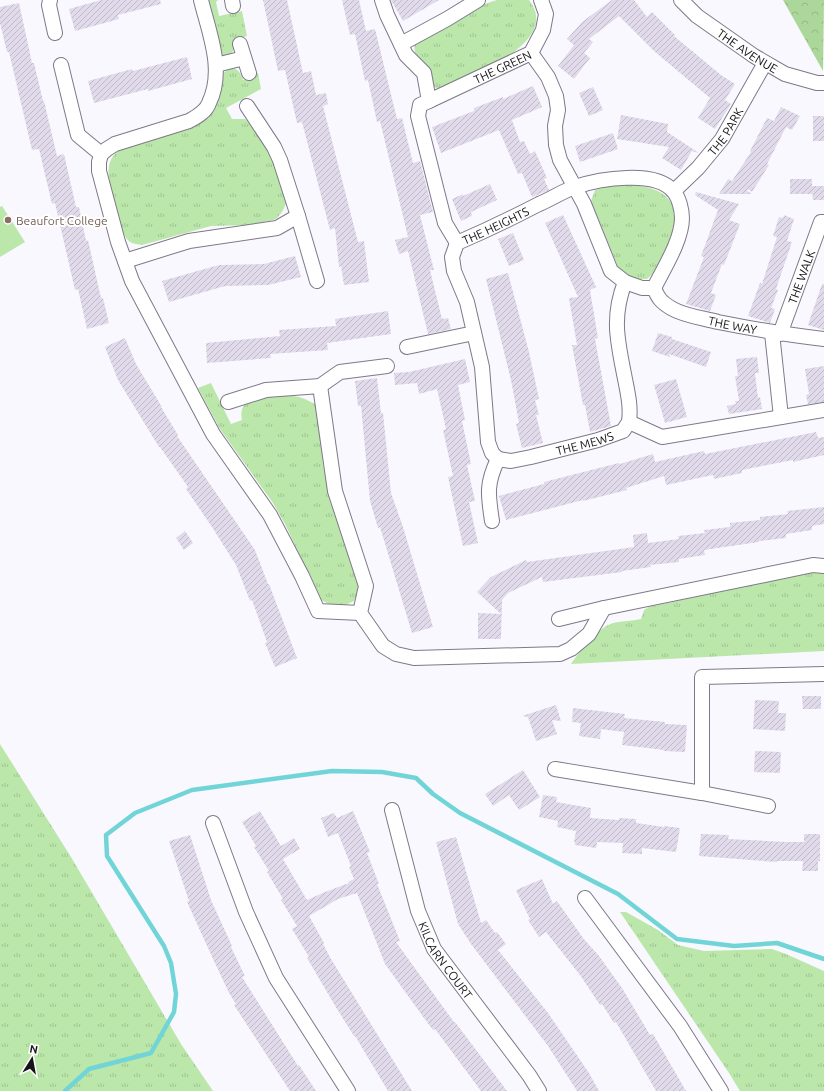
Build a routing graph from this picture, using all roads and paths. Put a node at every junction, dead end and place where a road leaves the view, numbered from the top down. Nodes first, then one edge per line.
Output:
1 (50, 0) edge
2 (201, 0) edge
3 (382, 0) edge
4 (478, 0) edge
5 (681, 0) edge
6 (547, 2) edge
7 (55, 33) dead end
8 (240, 44) dead end
9 (401, 44) junction
10 (531, 53) junction
11 (244, 58) junction
12 (765, 63) junction
13 (61, 65) dead end
14 (216, 65) junction
15 (249, 73) dead end
16 (824, 83) edge
17 (429, 101) junction
18 (247, 106) dead end
19 (101, 154) junction
20 (575, 187) junction
21 (674, 191) junction
22 (298, 216) junction
23 (824, 222) edge
24 (457, 243) junction
25 (125, 261) junction
26 (317, 281) dead end
27 (625, 282) junction
28 (654, 288) junction
29 (474, 333) junction
30 (776, 333) junction
31 (824, 339) edge
32 (407, 347) dead end
33 (387, 366) dead end
34 (320, 386) junction
35 (228, 402) dead end
36 (824, 410) edge
37 (781, 417) junction
38 (629, 422) junction
39 (498, 459) junction
40 (492, 521) dead end
41 (824, 566) edge
42 (604, 608) junction
43 (360, 613) junction
44 (559, 619) dead end
45 (824, 674) edge
46 (555, 769) dead end
47 (702, 793) junction
48 (768, 806) dead end
49 (392, 810) dead end
50 (213, 823) dead end
51 (585, 898) dead end
52 (348, 1091) edge
53 (539, 1091) edge
54 (721, 1091) edge

1 - 7 street
2 - 14 street
3 - 9 street
4 - 9 street
5 - 12 street, THE AVENUE
6 - 10 street, THE GREEN
8 - 11 street
9 - 17 street
10 - 17 street, THE GREEN
10 - 20 street
11 - 14 street
11 - 15 street
12 - 16 street, THE AVENUE
12 - 21 street, THE PARK
13 - 19 street
14 - 19 street
17 - 24 street, THE GREEN
18 - 22 street
19 - 25 street
20 - 21 street
20 - 24 street, THE HEIGHTS
20 - 27 street
21 - 28 street
22 - 25 street
22 - 26 street
23 - 30 street, THE WALK
24 - 29 street, THE HEIGHTS
25 - 43 street
27 - 28 street
27 - 38 street
28 - 30 street, THE WAY
29 - 32 street
29 - 39 street, THE HEIGHTS
30 - 31 street, THE WAY
30 - 37 street
33 - 34 street
34 - 35 street
34 - 43 street
36 - 37 street
37 - 38 street
38 - 39 street, THE MEWS
39 - 40 street
41 - 42 street
42 - 43 street
42 - 44 street
45 - 47 street
46 - 47 street
47 - 48 street
49 - 53 street, KILCARN COURT
50 - 52 street
51 - 54 street

